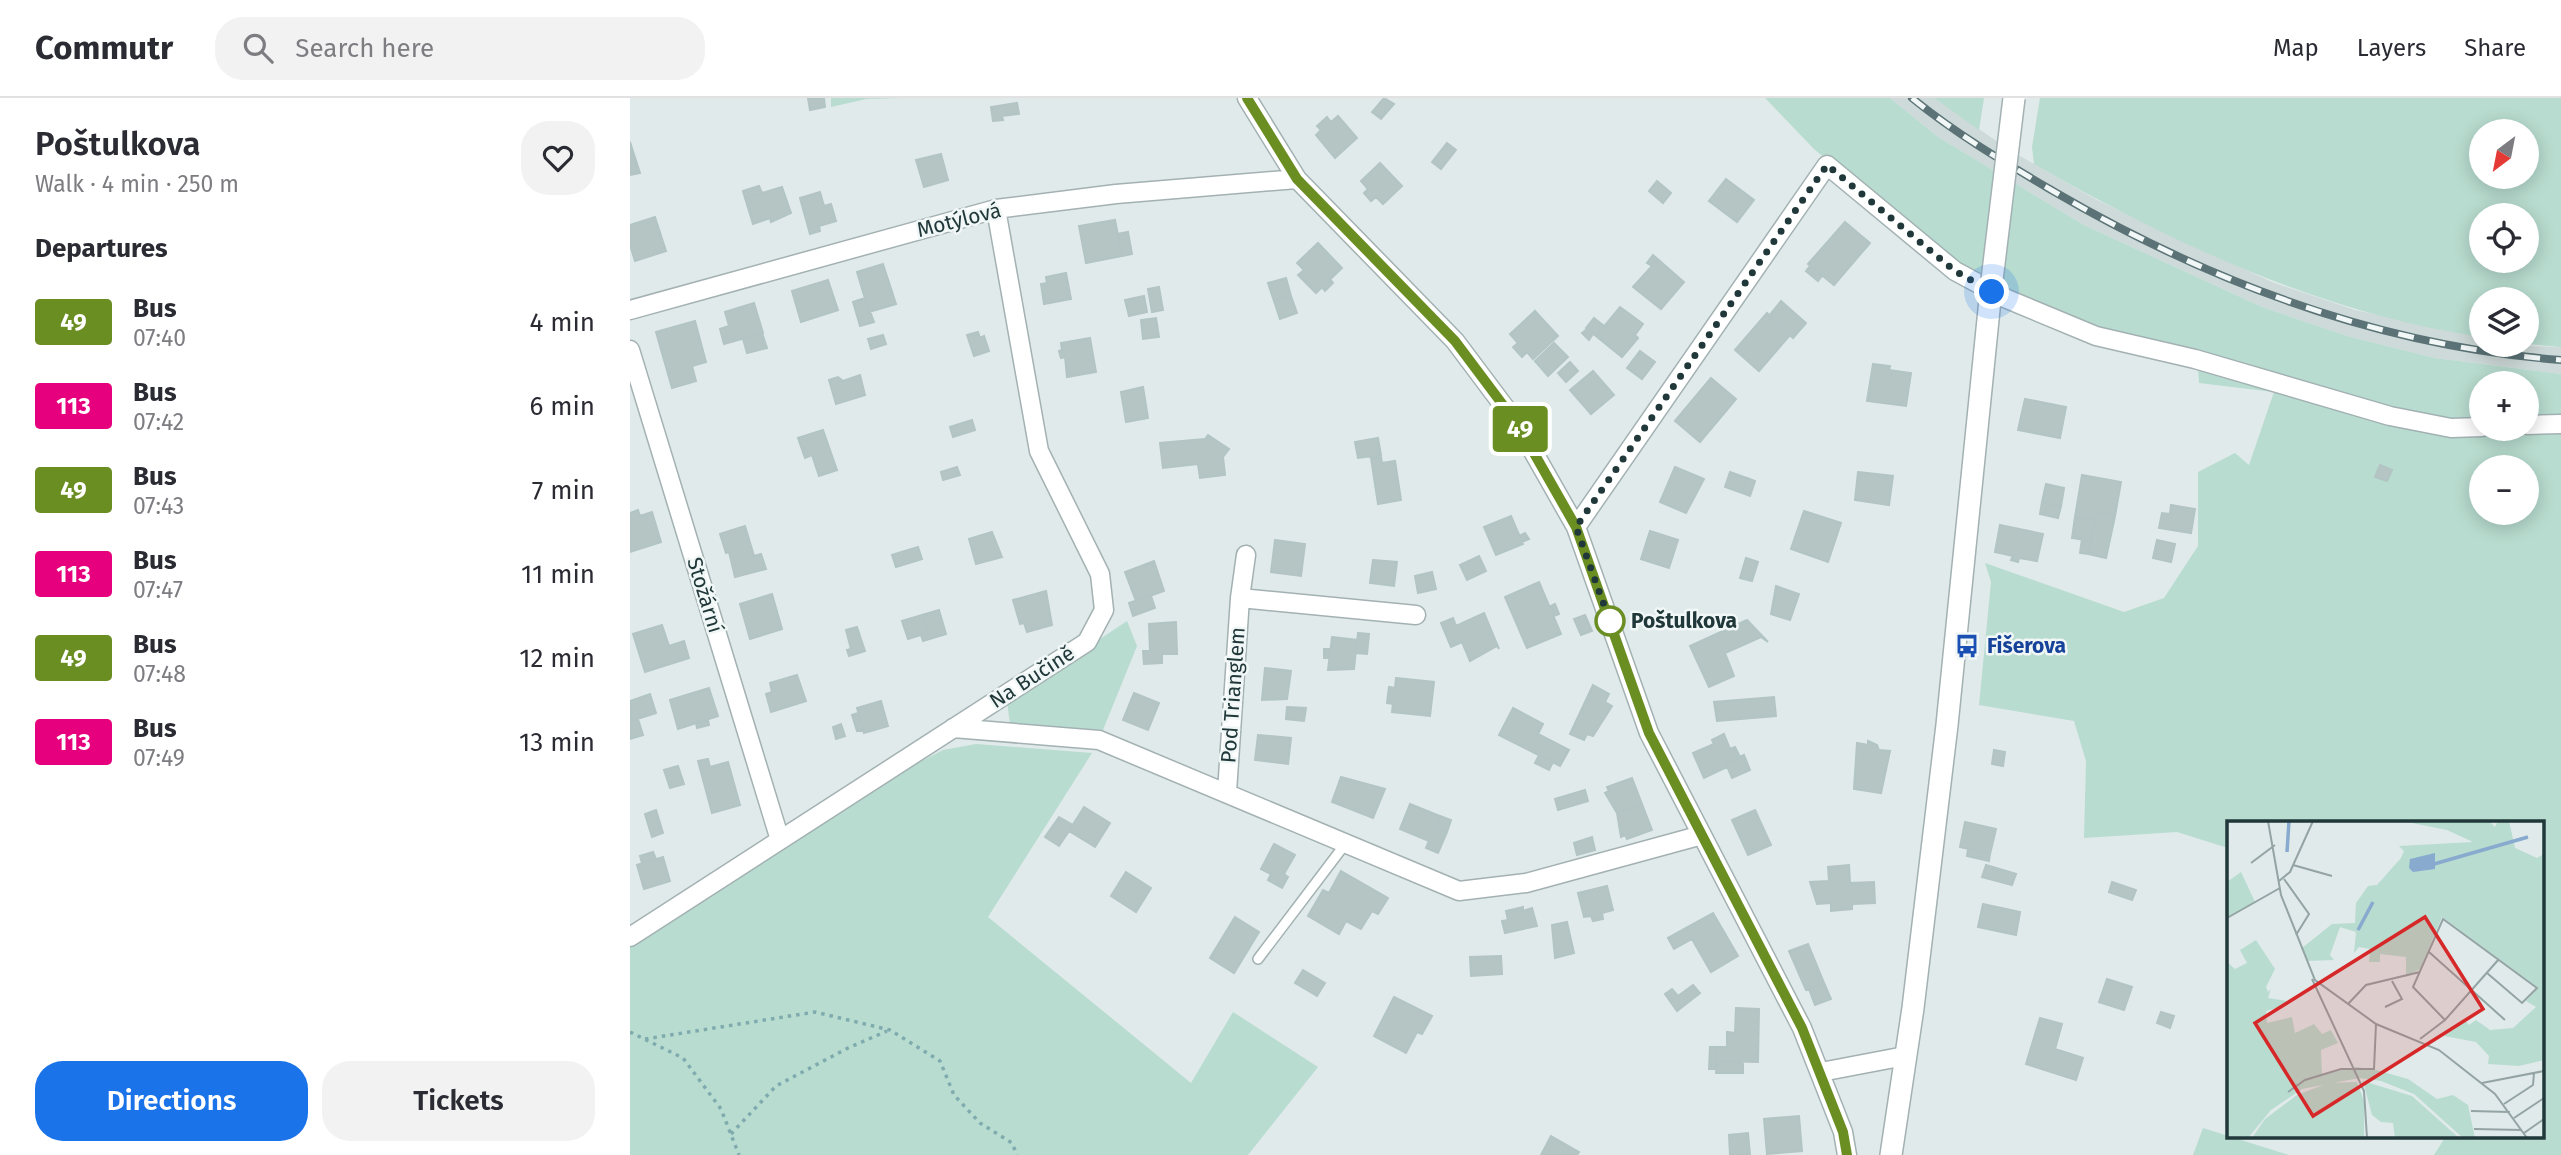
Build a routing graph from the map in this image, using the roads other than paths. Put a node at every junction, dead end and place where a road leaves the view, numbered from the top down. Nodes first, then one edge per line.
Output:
1 (1247, 98) edge
2 (2014, 98) edge
3 (1297, 179) junction
4 (996, 209) junction
5 (1992, 286) junction
6 (630, 310) edge
7 (630, 350) edge
8 (2561, 424) edge
9 (2539, 425) edge
10 (2469, 427) edge
11 (1576, 527) junction
12 (1246, 555) dead end
13 (1240, 598) junction
14 (1416, 615) dead end
15 (953, 728) junction
16 (1227, 792) junction
17 (1702, 835) junction
18 (780, 840) junction
19 (1346, 843) junction
20 (630, 937) edge
21 (1258, 959) dead end
22 (1905, 1056) junction
23 (1821, 1072) junction
24 (1847, 1155) edge
25 (1891, 1155) edge

1 - 3 street
2 - 5 street, bridge
3 - 4 street, Motýlová
3 - 11 street
4 - 6 street, Motýlová
4 - 15 street, Na Bučině
5 - 10 street
5 - 11 street
5 - 22 street
7 - 18 street, Stožární
8 - 9 street
11 - 17 street
12 - 13 street, Pod Trianglem
13 - 14 street, Pod Trianglem
13 - 16 street, Pod Trianglem
15 - 16 street
15 - 18 street, Na Bučině
16 - 19 street
17 - 19 street
17 - 23 street
18 - 20 street, Na Bučině
19 - 21 lane
22 - 23 street
22 - 25 street
23 - 24 street

